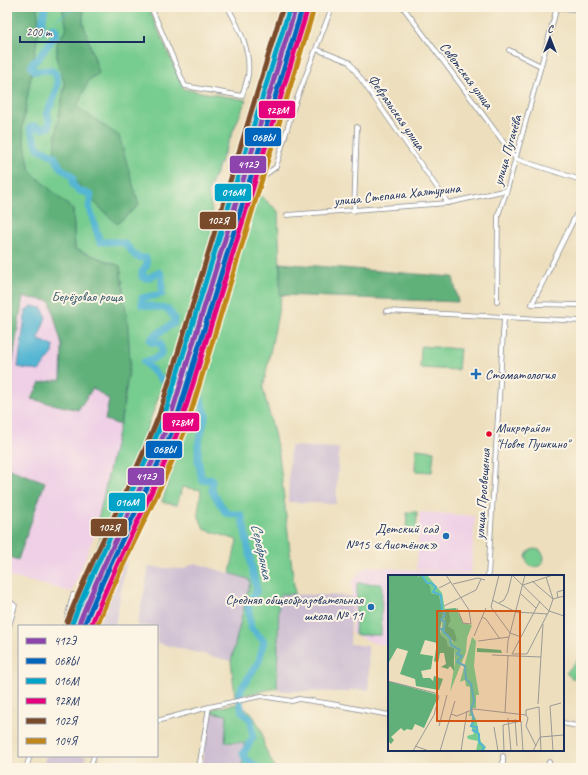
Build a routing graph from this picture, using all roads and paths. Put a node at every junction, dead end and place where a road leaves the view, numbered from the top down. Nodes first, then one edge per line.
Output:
1 (151, 7) edge
2 (228, 7) edge
3 (332, 7) edge
4 (403, 7) edge
5 (556, 8) edge
6 (581, 10) edge
7 (316, 49) junction
8 (509, 50) dead end
9 (541, 66) junction
10 (357, 127) dead end
11 (516, 159) junction
12 (258, 180) dead end
13 (581, 180) edge
14 (507, 190) junction
15 (448, 203) junction
16 (581, 205) edge
17 (354, 211) junction
18 (287, 215) dead end
19 (497, 302) dead end
20 (581, 305) edge
21 (386, 311) dead end
22 (504, 318) junction
23 (581, 321) edge
24 (488, 575) edge
25 (73, 595) dead end
26 (7, 597) edge
27 (14, 606) joint
28 (65, 625) edge
29 (7, 630) edge
30 (209, 707) junction
31 (388, 715) edge
32 (158, 721) edge
33 (564, 723) edge
34 (581, 727) edge
35 (503, 756) dead end
36 (30, 757) edge
37 (94, 757) edge
38 (549, 762) dead end
39 (26, 768) edge
40 (90, 768) edge
41 (199, 768) edge
42 (503, 768) edge
43 (549, 768) edge

1 - 2 street
3 - 7 street
4 - 11 street, Советская улица
5 - 6 street
5 - 9 street, улица Пугачёва
7 - 12 street
7 - 15 street, Февральская улица
8 - 9 street
9 - 11 street, улица Пугачёва
10 - 17 street
11 - 13 street
11 - 14 street, улица Пугачёва
14 - 15 street, улица Степана Халтурина
14 - 19 street, улица Пугачёва
15 - 17 street, улица Степана Халтурина
16 - 20 street
17 - 18 street, улица Степана Халтурина
21 - 22 street
22 - 23 street
22 - 24 street, улица Просвещения
25 - 28 street
26 - 27 street
27 - 29 street
30 - 31 street
30 - 32 street
30 - 41 street
33 - 34 street
35 - 42 street
36 - 39 street
37 - 40 street
38 - 43 street

